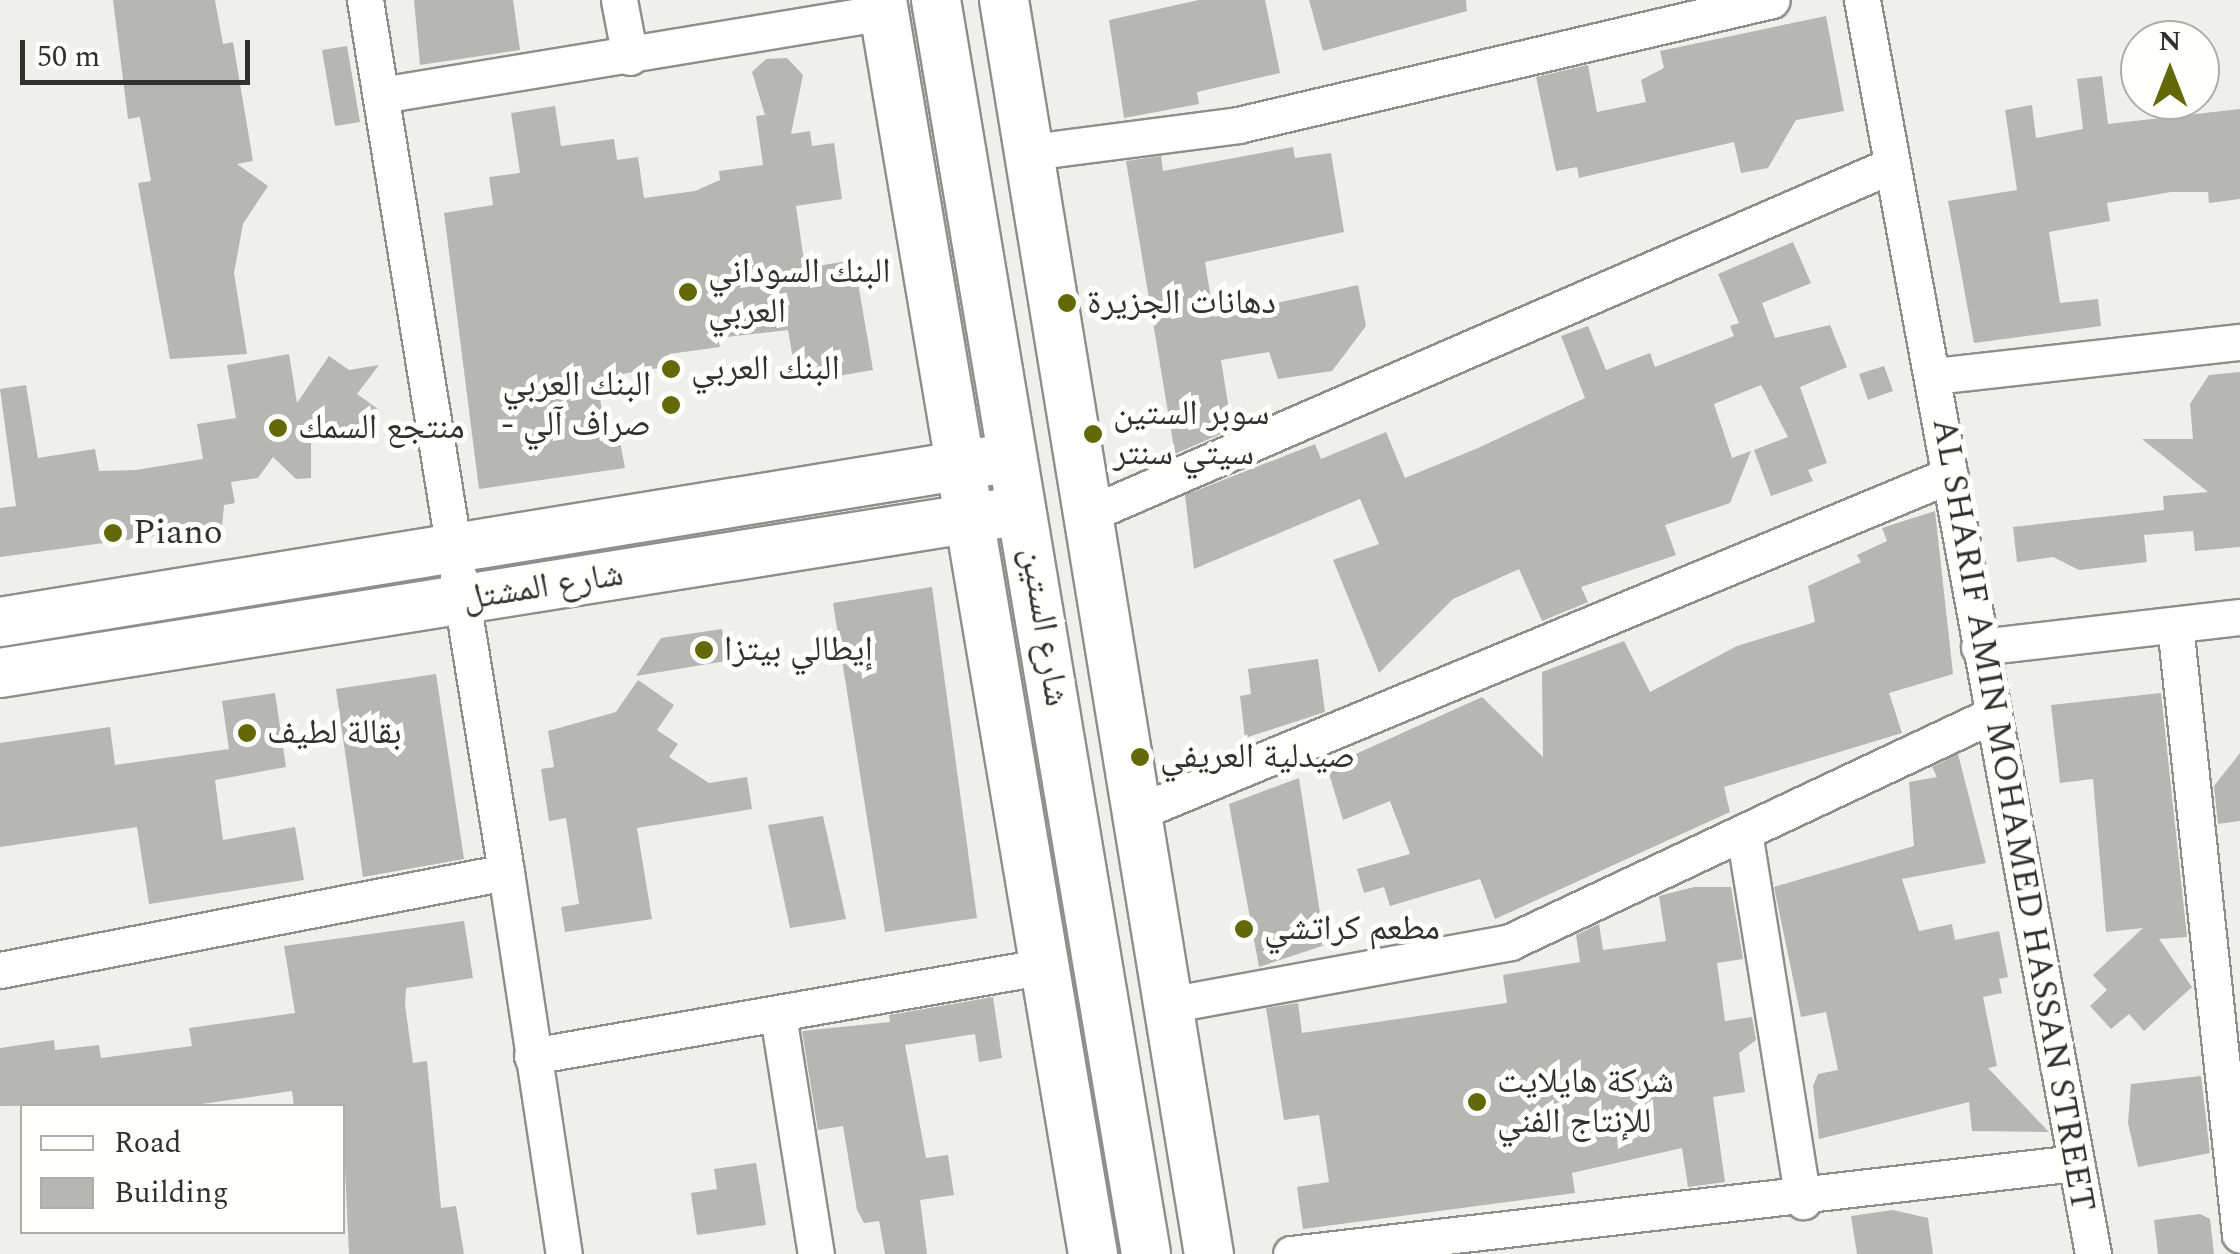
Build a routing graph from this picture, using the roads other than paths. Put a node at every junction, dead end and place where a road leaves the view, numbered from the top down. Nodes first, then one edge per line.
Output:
1 (365, 0) edge
2 (620, 0) edge
3 (936, 0) edge
4 (1004, 0) edge
5 (1772, 0) edge
6 (1862, 0) edge
7 (883, 6) edge
8 (630, 56) junction
9 (381, 95) junction
10 (1031, 152) junction
11 (1892, 165) junction
12 (2240, 342) edge
13 (1935, 376) junction
14 (1077, 446) junction
15 (1016, 457) junction
16 (965, 466) junction
17 (1950, 475) junction
18 (1024, 509) junction
19 (1087, 515) junction
20 (974, 518) junction
21 (448, 550) junction
22 (459, 600) junction
23 (2240, 618) edge
24 (0, 622) edge
25 (2175, 625) junction
26 (1979, 648) junction
27 (0, 673) edge
28 (1990, 716) junction
29 (1136, 813) junction
30 (1744, 832) junction
31 (506, 872) junction
32 (1046, 966) junction
33 (0, 970) edge
34 (2226, 983) edge
35 (1168, 1006) junction
36 (778, 1015) junction
37 (532, 1056) junction
38 (2075, 1164) junction
39 (1803, 1201) junction
40 (2240, 1235) edge
41 (564, 1254) edge
42 (816, 1254) edge
43 (1093, 1254) edge
44 (1146, 1254) edge
45 (1209, 1254) edge
46 (1291, 1254) edge
47 (2092, 1254) edge

1 - 9 street
2 - 8 street
3 - 15 main road, شارع الستين
4 - 10 main road, شارع الستين
5 - 10 street
6 - 11 street, AL SHARIF AMIN MOHAMED HASSAN STREET
7 - 8 street
7 - 16 main road
8 - 9 street
9 - 21 street
10 - 14 main road, شارع الستين
11 - 13 street, AL SHARIF AMIN MOHAMED HASSAN STREET
11 - 19 street
12 - 13 street
13 - 17 street, AL SHARIF AMIN MOHAMED HASSAN STREET
14 - 15 main road, شارع المشتل
14 - 19 main road, شارع الستين
15 - 16 main road, شارع المشتل
15 - 18 main road, شارع الستين
16 - 20 main road
16 - 21 main road, شارع المشتل
17 - 26 street, AL SHARIF AMIN MOHAMED HASSAN STREET
17 - 29 street
18 - 19 main road, شارع المشتل
18 - 20 main road, شارع المشتل
18 - 44 main road, شارع الستين
19 - 29 main road, شارع الستين
20 - 22 main road, شارع المشتل
20 - 32 main road
21 - 22 street
21 - 24 main road, شارع المشتل
22 - 27 main road, شارع المشتل
22 - 31 street
23 - 25 street
25 - 26 street
25 - 34 street
26 - 28 street, AL SHARIF AMIN MOHAMED HASSAN STREET
28 - 30 street
28 - 38 street, AL SHARIF AMIN MOHAMED HASSAN STREET
29 - 35 main road, شارع الستين
30 - 35 street
30 - 39 street
31 - 33 street
31 - 37 street
32 - 36 street
32 - 43 main road
34 - 40 street
35 - 45 main road, شارع الستين
36 - 37 street
36 - 42 street
37 - 41 street
38 - 39 street
38 - 47 street, AL SHARIF AMIN MOHAMED HASSAN STREET
39 - 46 street

